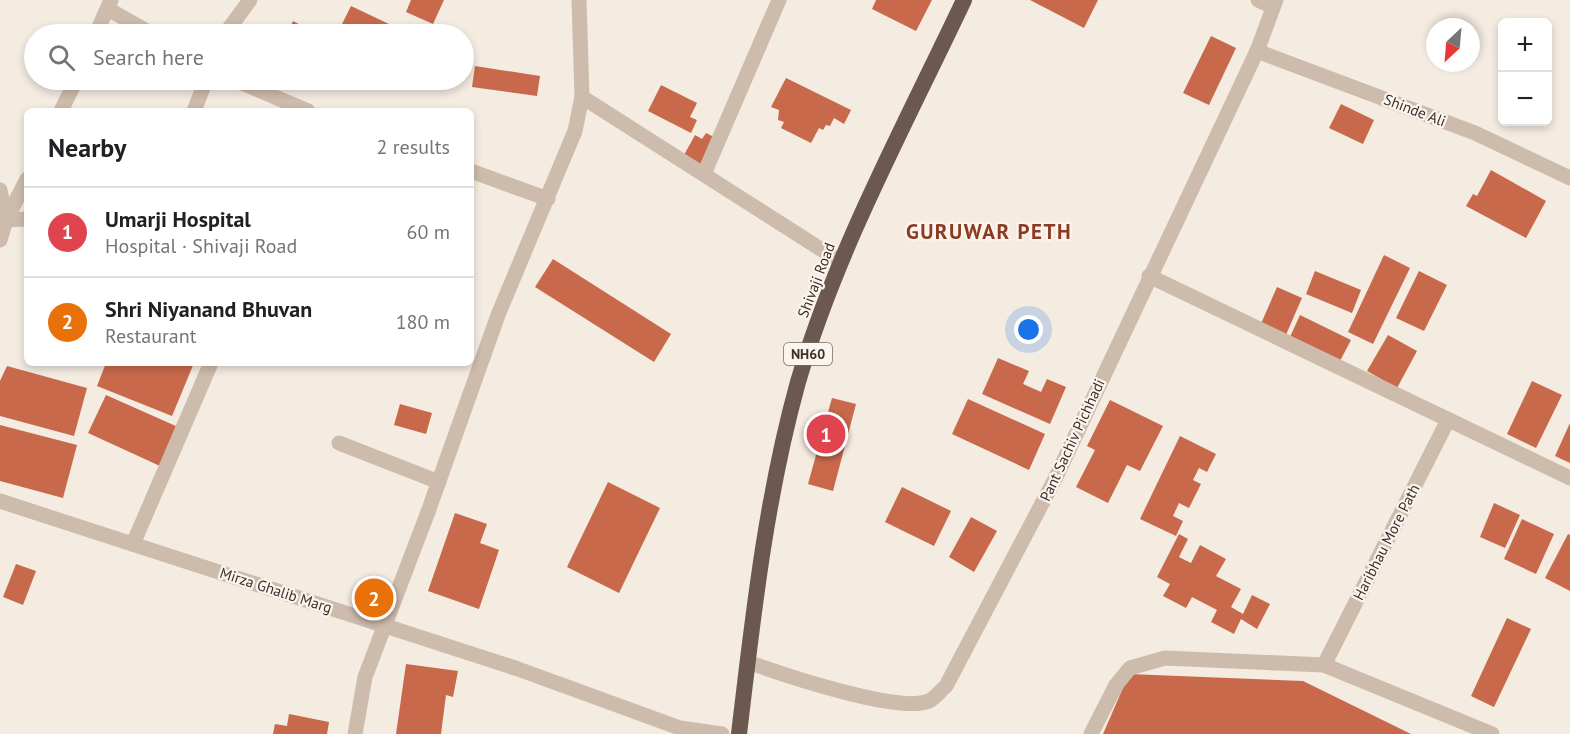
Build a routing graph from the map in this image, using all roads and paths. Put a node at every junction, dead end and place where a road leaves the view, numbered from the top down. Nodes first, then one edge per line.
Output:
1 (250, 0) edge
2 (579, 0) edge
3 (780, 0) edge
4 (964, 0) edge
5 (1258, 0) edge
6 (1274, 3) edge
7 (110, 4) edge
8 (101, 24) edge
9 (138, 24) edge
10 (232, 24) edge
11 (1257, 51) junction
12 (71, 90) edge
13 (202, 90) edge
14 (259, 90) edge
15 (582, 97) junction
16 (62, 108) edge
17 (195, 108) edge
18 (301, 108) edge
19 (474, 172) edge
20 (704, 174) junction
21 (1570, 178) edge
22 (24, 184) edge
23 (0, 190) edge
24 (548, 199) junction
25 (24, 219) edge
26 (6, 220) junction
27 (0, 240) edge
28 (840, 262) junction
29 (1149, 276) junction
30 (210, 366) edge
31 (1448, 420) junction
32 (339, 443) dead end
33 (1570, 478) edge
34 (439, 482) junction
35 (0, 501) edge
36 (133, 544) junction
37 (385, 625) junction
38 (748, 662) junction
39 (1324, 665) junction
40 (355, 734) edge
41 (722, 734) edge
42 (739, 734) edge
43 (1091, 734) edge
44 (1492, 734) edge

1 - 10 street
2 - 15 street
3 - 20 street
4 - 28 highway, Shivaji Road / NH60
5 - 6 street
6 - 11 street, Pant Sachiv Pichhadi
7 - 8 street
7 - 9 street
11 - 21 street, Shinde Ali
11 - 29 street, Pant Sachiv Pichhadi
12 - 16 street
13 - 17 street
14 - 18 street
15 - 20 street
15 - 24 street
19 - 24 street
20 - 28 street
22 - 26 street
23 - 26 street
24 - 34 street
25 - 26 street
26 - 27 street
28 - 38 highway, Shivaji Road / NH60
29 - 31 street
29 - 38 street, Pant Sachiv Pichhadi
30 - 36 street
31 - 33 street
31 - 39 street, Haribhau More Path
32 - 34 street
34 - 37 street
35 - 36 street, Mirza Ghalib Marg
36 - 37 street, Mirza Ghalib Marg
37 - 40 street
37 - 41 street, Mirza Ghalib Marg
38 - 42 highway, Shivaji Road / NH60
39 - 43 street
39 - 44 street

